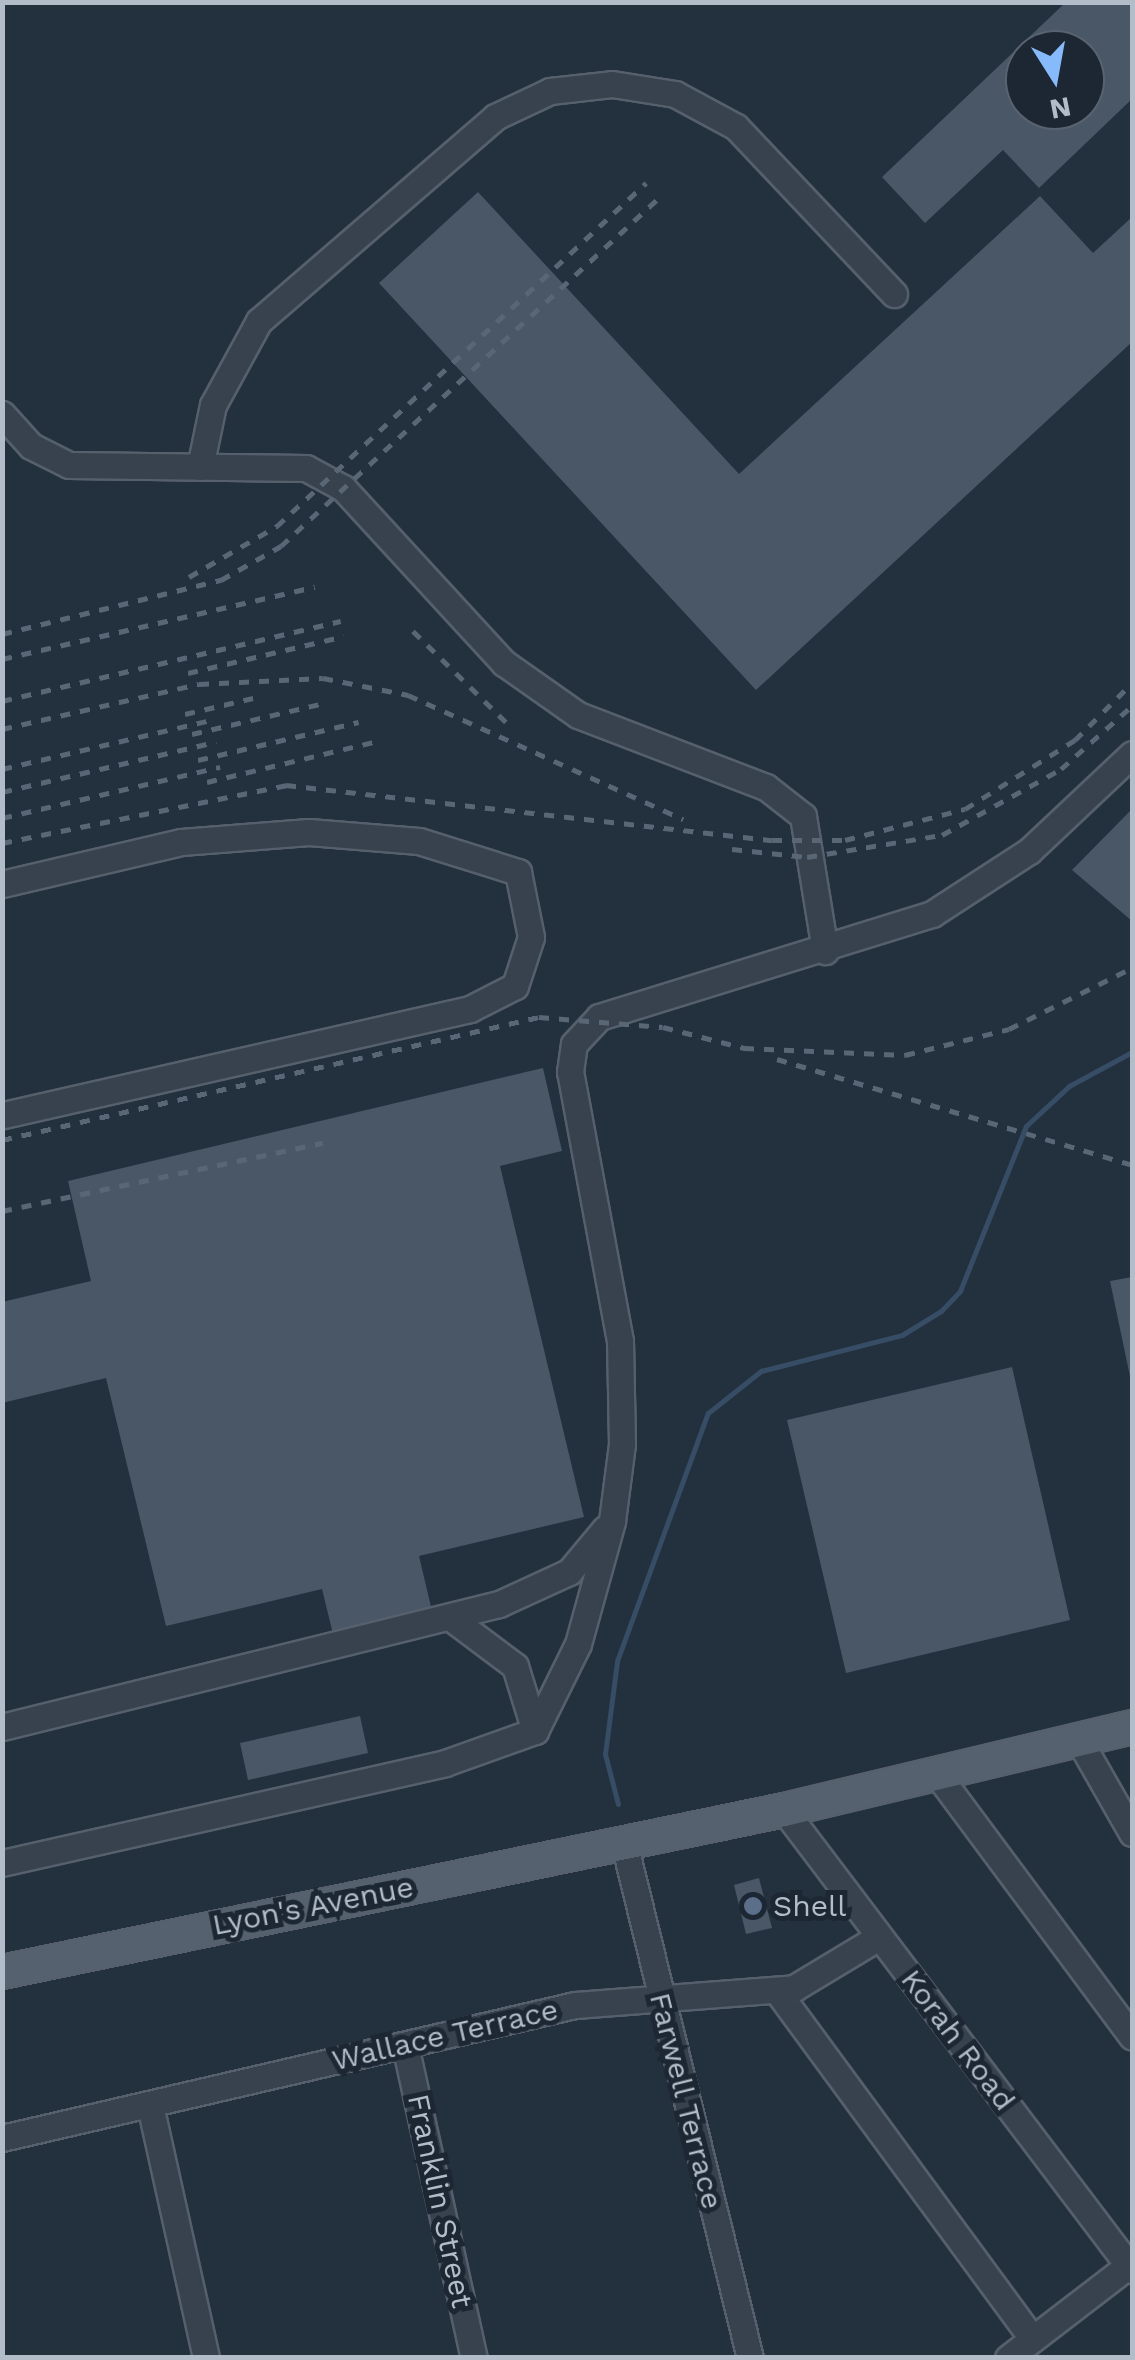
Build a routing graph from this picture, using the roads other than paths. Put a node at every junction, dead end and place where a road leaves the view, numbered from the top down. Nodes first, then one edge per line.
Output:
1 (894, 294) dead end
2 (2, 414) edge
3 (200, 467) junction
4 (1132, 754) edge
5 (2, 884) edge
6 (825, 951) junction
7 (2, 1114) edge
8 (612, 1521) junction
9 (450, 1618) junction
10 (2, 1727) edge
11 (1132, 1727) edge
12 (536, 1730) junction
13 (1079, 1740) junction
14 (937, 1774) junction
15 (784, 1810) junction
16 (1132, 1834) edge
17 (624, 1843) junction
18 (2, 1862) edge
19 (879, 1937) junction
20 (2, 1972) edge
21 (776, 1991) junction
22 (660, 1993) junction
23 (1132, 2038) edge
24 (406, 2045) junction
25 (150, 2105) junction
26 (2, 2138) edge
27 (1131, 2266) edge
28 (1032, 2338) junction
29 (206, 2358) edge
30 (474, 2358) edge
31 (750, 2358) edge
32 (1008, 2358) edge

1 - 3 street
2 - 3 street
3 - 6 street
4 - 6 street
5 - 7 street
6 - 8 street
8 - 9 street
8 - 12 street
9 - 10 street
9 - 12 street
11 - 13 main road
12 - 18 street
13 - 14 main road
13 - 16 street
14 - 15 main road
14 - 23 street
15 - 17 main road
15 - 19 street, Korah Road
17 - 20 main road, Lyon's Avenue
17 - 22 street, Farwell Terrace
19 - 21 street, Wallace Terrace
19 - 27 street, Korah Road
21 - 22 street, Wallace Terrace
21 - 28 street
22 - 24 street, Wallace Terrace
22 - 31 street, Farwell Terrace
24 - 25 street, Wallace Terrace
24 - 30 street, Franklin Street
25 - 26 street, Wallace Terrace
25 - 29 street
27 - 28 street
28 - 32 street

